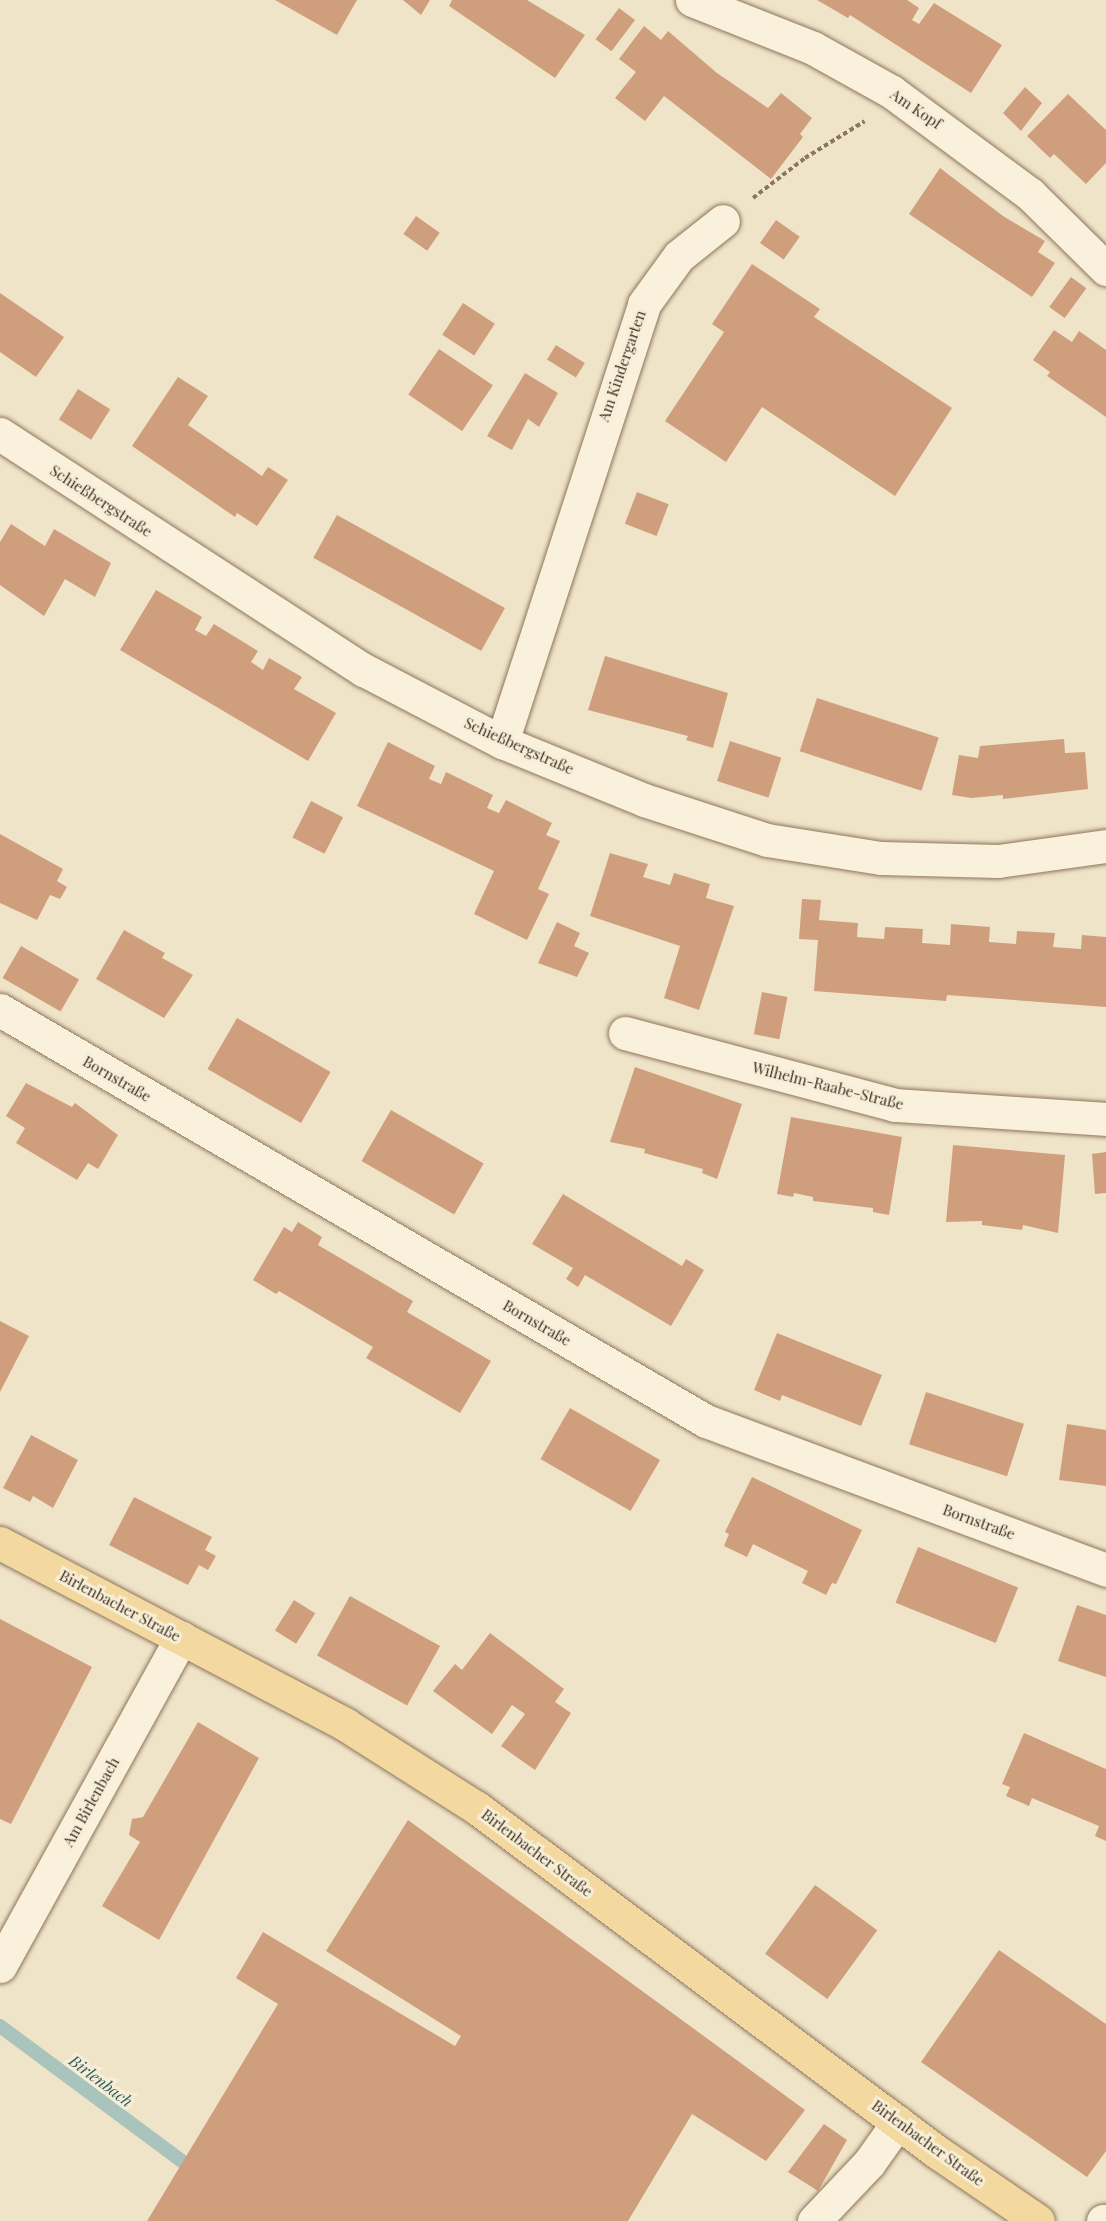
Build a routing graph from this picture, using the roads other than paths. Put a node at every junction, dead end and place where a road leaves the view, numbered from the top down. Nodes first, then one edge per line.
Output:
1 (692, 0) edge
2 (723, 220) road end
3 (1106, 269) edge
4 (0, 434) edge
5 (502, 742) junction
6 (1106, 846) edge
7 (0, 1010) edge
8 (625, 1033) dead end
9 (1106, 1119) edge
10 (0, 1543) edge
11 (1106, 1570) edge
12 (181, 1638) junction
13 (0, 1966) edge
14 (898, 2122) junction
15 (814, 2221) edge
16 (1038, 2221) edge

1 - 3 street, Am Kopf
2 - 5 street, Am Kindergarten
4 - 5 street, Schießbergstraße
5 - 6 street, Schießbergstraße
7 - 11 street, Bornstraße
8 - 9 street, Wilhelm-Raabe-Straße
10 - 12 main road, Birlenbacher Straße
12 - 13 street, Am Birlenbach
12 - 14 main road, Birlenbacher Straße
14 - 15 street
14 - 16 main road, Birlenbacher Straße

